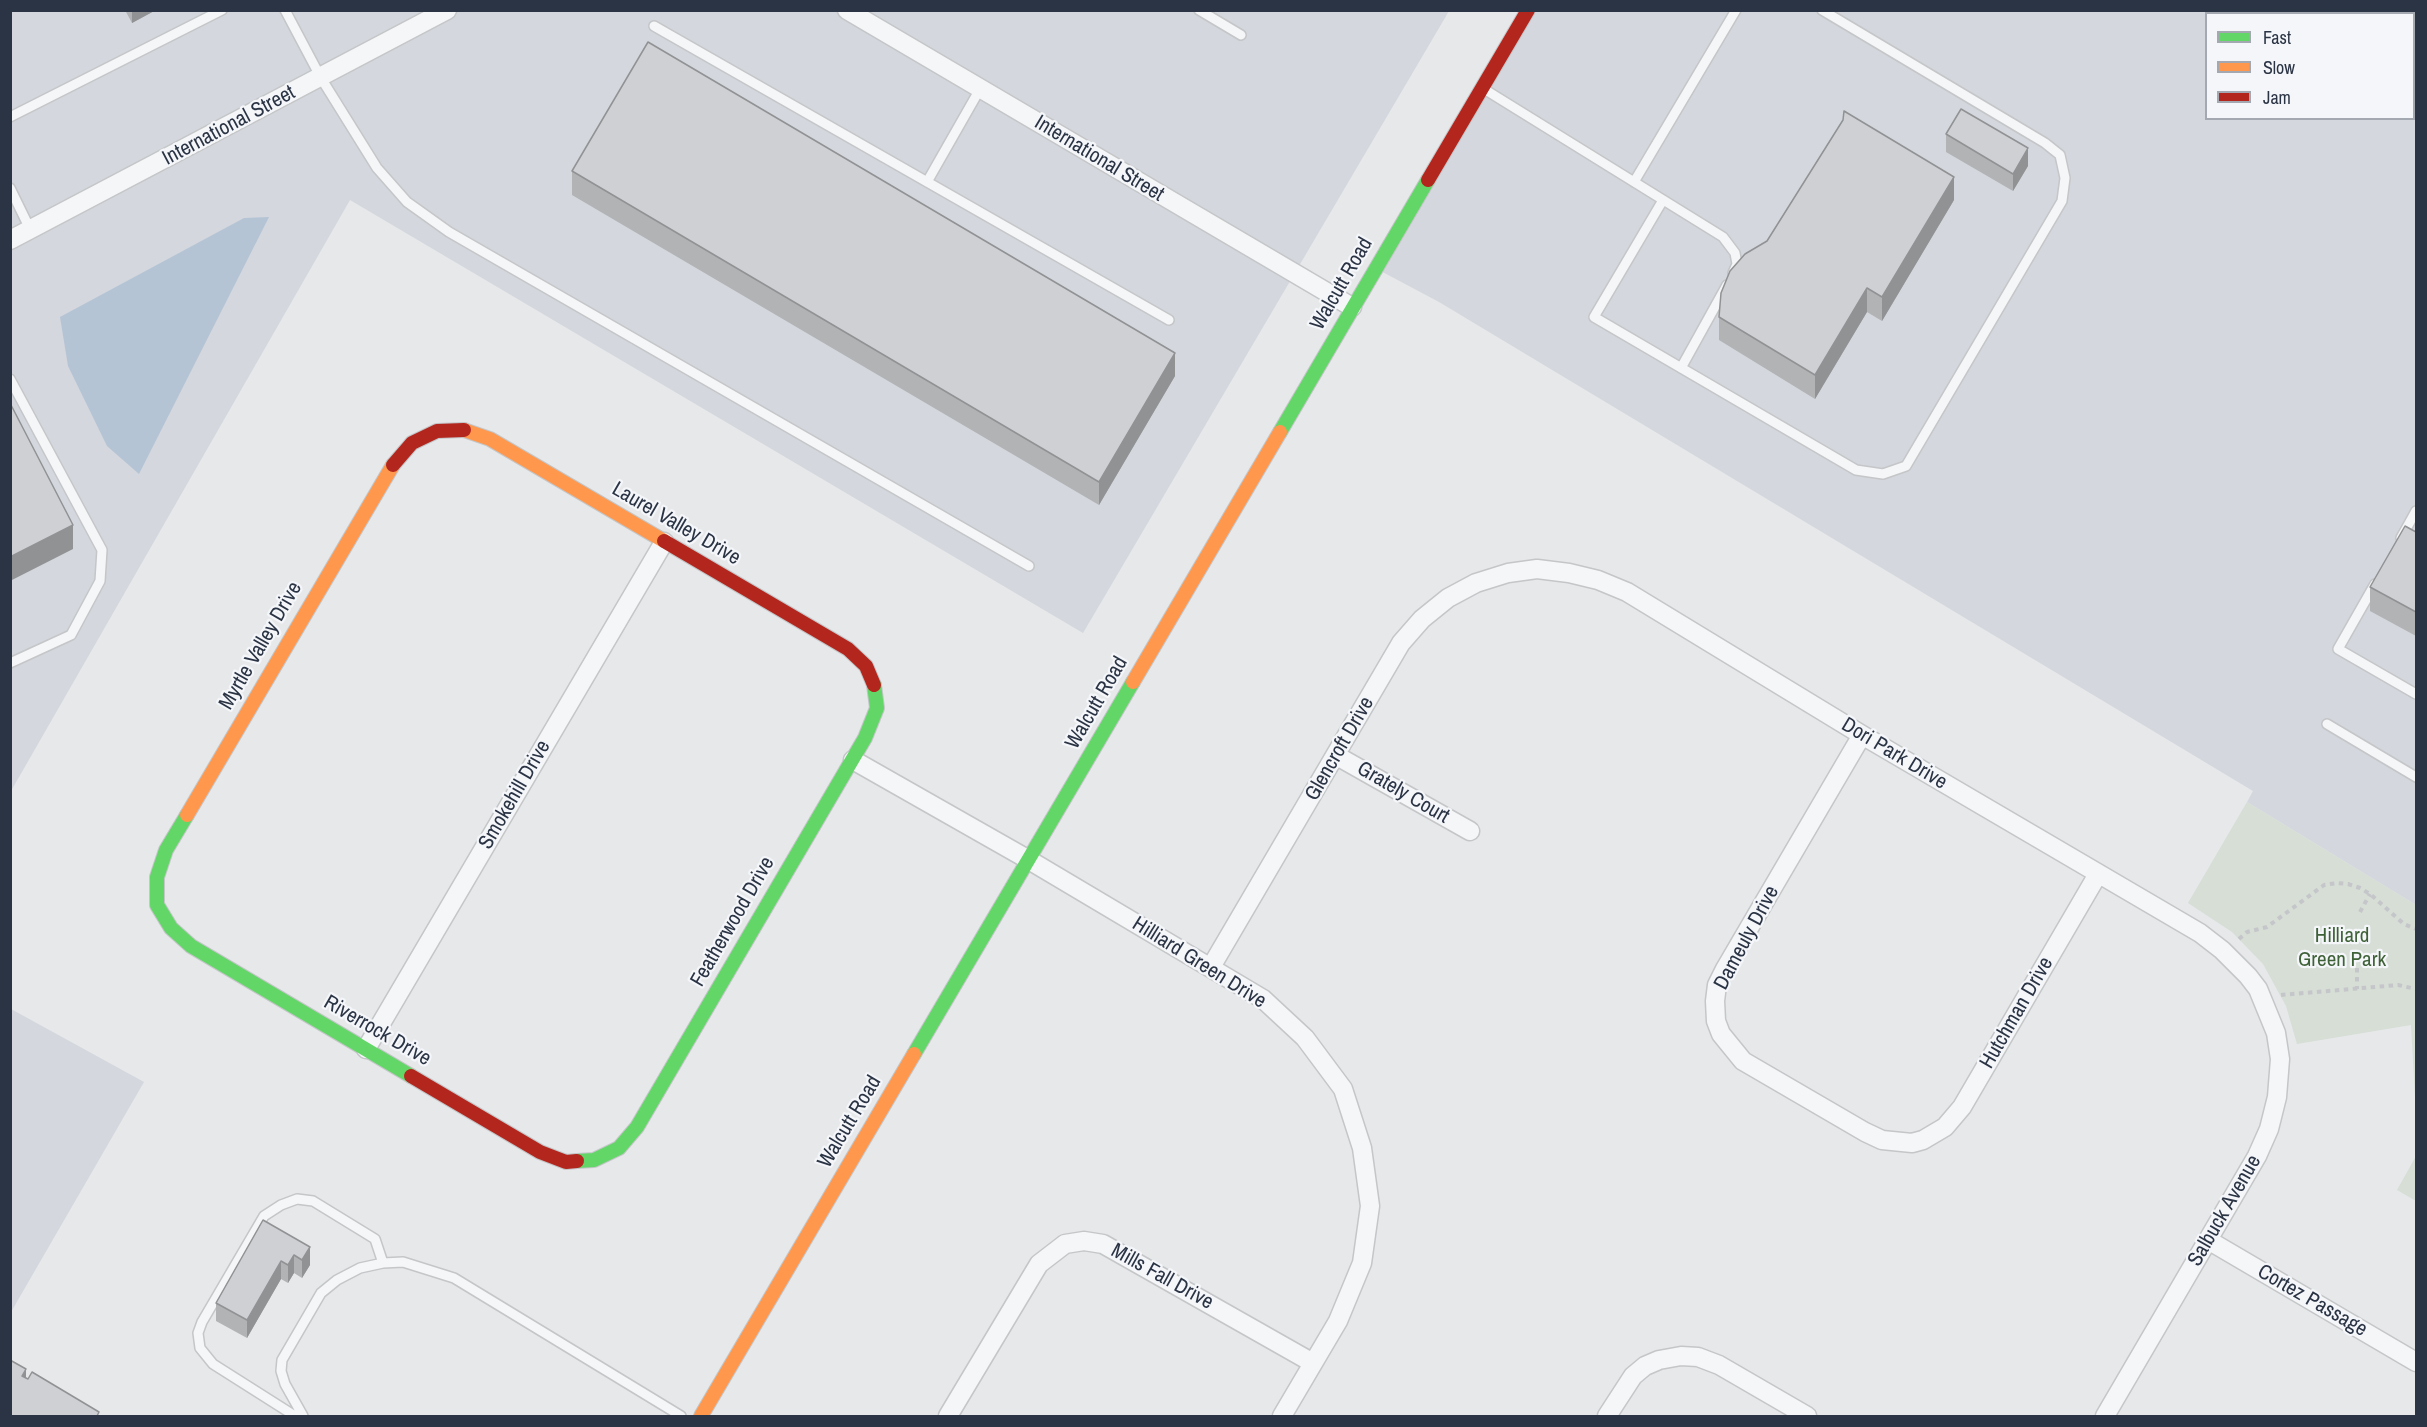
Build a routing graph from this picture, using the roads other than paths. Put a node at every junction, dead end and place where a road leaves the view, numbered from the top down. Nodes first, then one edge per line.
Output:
1 (222, 10) edge
2 (285, 10) edge
3 (447, 10) edge
4 (847, 10) edge
5 (1199, 10) edge
6 (1528, 10) edge
7 (1736, 10) edge
8 (1822, 10) edge
9 (654, 26) dead end
10 (1241, 35) dead end
11 (321, 78) junction
12 (1482, 88) junction
13 (980, 89) junction
14 (10, 117) edge
15 (927, 182) junction
16 (1634, 182) junction
17 (10, 188) edge
18 (1663, 200) junction
19 (30, 230) junction
20 (10, 240) edge
21 (1352, 307) junction
22 (1169, 320) dead end
23 (1681, 368) junction
24 (10, 379) edge
25 (437, 431) joint
26 (2416, 511) edge
27 (664, 542) junction
28 (2394, 551) edge
29 (1029, 566) dead end
30 (2383, 570) edge
31 (1508, 573) joint
32 (10, 663) edge
33 (874, 686) joint
34 (2416, 694) edge
35 (2327, 724) dead end
36 (1862, 735) junction
37 (1337, 756) junction
38 (853, 760) junction
39 (2416, 777) edge
40 (1470, 831) dead end
41 (1029, 860) junction
42 (2098, 874) junction
43 (157, 905) joint
44 (1211, 967) junction
45 (2258, 989) joint
46 (366, 1049) junction
47 (1923, 1140) joint
48 (594, 1160) joint
49 (2208, 1240) junction
50 (383, 1263) junction
51 (2416, 1362) edge
52 (1313, 1363) junction
53 (295, 1416) edge
54 (303, 1416) edge
55 (681, 1416) edge
56 (701, 1416) edge
57 (948, 1416) edge
58 (1282, 1416) edge
59 (1607, 1416) edge
60 (1807, 1416) edge
61 (2105, 1416) edge

1 - 14 lane
2 - 11 lane
3 - 11 street, International Street
4 - 13 street, International Street
5 - 10 lane
6 - 12 street, Walcutt Road
7 - 16 lane
8 - 23 lane
9 - 15 lane
11 - 19 street, International Street
11 - 29 lane
12 - 16 lane
12 - 21 street, Walcutt Road
13 - 15 lane
13 - 21 street, International Street
15 - 22 lane
16 - 18 lane
17 - 19 lane
18 - 23 lane
18 - 23 lane
19 - 20 street, International Street
21 - 41 street, Walcutt Road
24 - 32 lane
25 - 27 street, Laurel Valley Drive
25 - 43 street, Myrtle Valley Drive
26 - 28 lane
27 - 33 street, Laurel Valley Drive
27 - 46 street, Smokehill Drive
30 - 34 lane
31 - 36 street, Dori Park Drive
31 - 37 street, Glencroft Drive
33 - 38 street, Featherwood Drive
35 - 39 lane
36 - 42 street, Dori Park Drive
36 - 47 street, Dameuly Drive
37 - 40 street, Grately Court
37 - 44 street, Glencroft Drive
38 - 41 street, Hilliard Green Drive
38 - 48 street, Featherwood Drive
41 - 44 street, Hilliard Green Drive
41 - 56 street, Walcutt Road
42 - 45 street, Dori Park Drive
42 - 47 street, Hutchman Drive
43 - 46 street, Riverrock Drive
44 - 52 street, Hilliard Green Drive
45 - 49 street, Salbuck Avenue
46 - 48 street, Riverrock Drive
49 - 51 street, Cortez Passage
49 - 61 street, Salbuck Avenue
50 - 53 lane
50 - 54 lane
50 - 55 lane
52 - 57 street, Mills Fall Drive
52 - 58 street, Hilliard Green Drive
59 - 60 street

